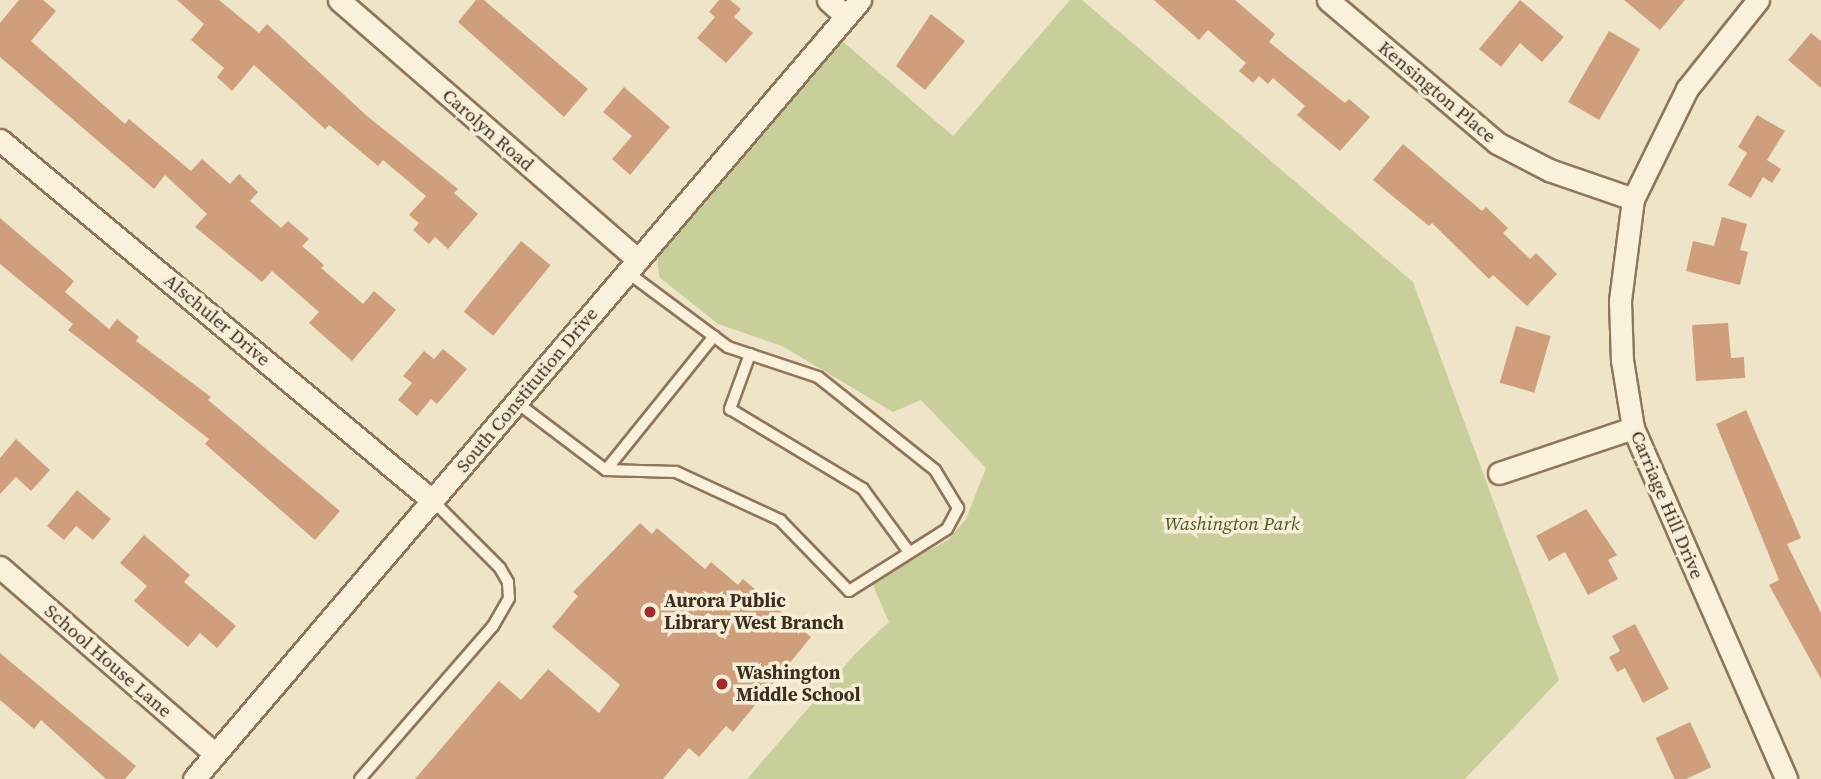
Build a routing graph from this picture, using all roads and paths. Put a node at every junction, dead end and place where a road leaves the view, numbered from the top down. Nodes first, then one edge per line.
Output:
1 (339, 0) edge
2 (828, 0) edge
3 (1328, 0) edge
4 (1758, 0) edge
5 (853, 8) edge
6 (0, 140) edge
7 (1633, 199) junction
8 (632, 266) junction
9 (714, 336) junction
10 (750, 354) junction
11 (516, 402) junction
12 (1633, 428) junction
13 (606, 470) junction
14 (1499, 473) dead end
15 (433, 501) junction
16 (909, 552) junction
17 (0, 567) edge
18 (215, 754) junction
19 (194, 779) edge
20 (360, 779) edge
21 (1786, 779) edge

1 - 8 street, Carolyn Road
2 - 5 street
3 - 7 street, Kensington Place
4 - 7 street, Carriage Hill Drive
5 - 8 street, South Constitution Drive
6 - 15 street, Alschuler Drive
7 - 12 street, Carriage Hill Drive
8 - 9 lane
8 - 11 street, South Constitution Drive
9 - 10 lane
9 - 13 lane
10 - 16 lane
10 - 16 lane
11 - 13 lane
11 - 15 street, South Constitution Drive
12 - 14 street
12 - 21 street, Carriage Hill Drive
13 - 16 lane
15 - 18 street, South Constitution Drive
15 - 20 lane
17 - 18 street, School House Lane
18 - 19 street, South Constitution Drive

